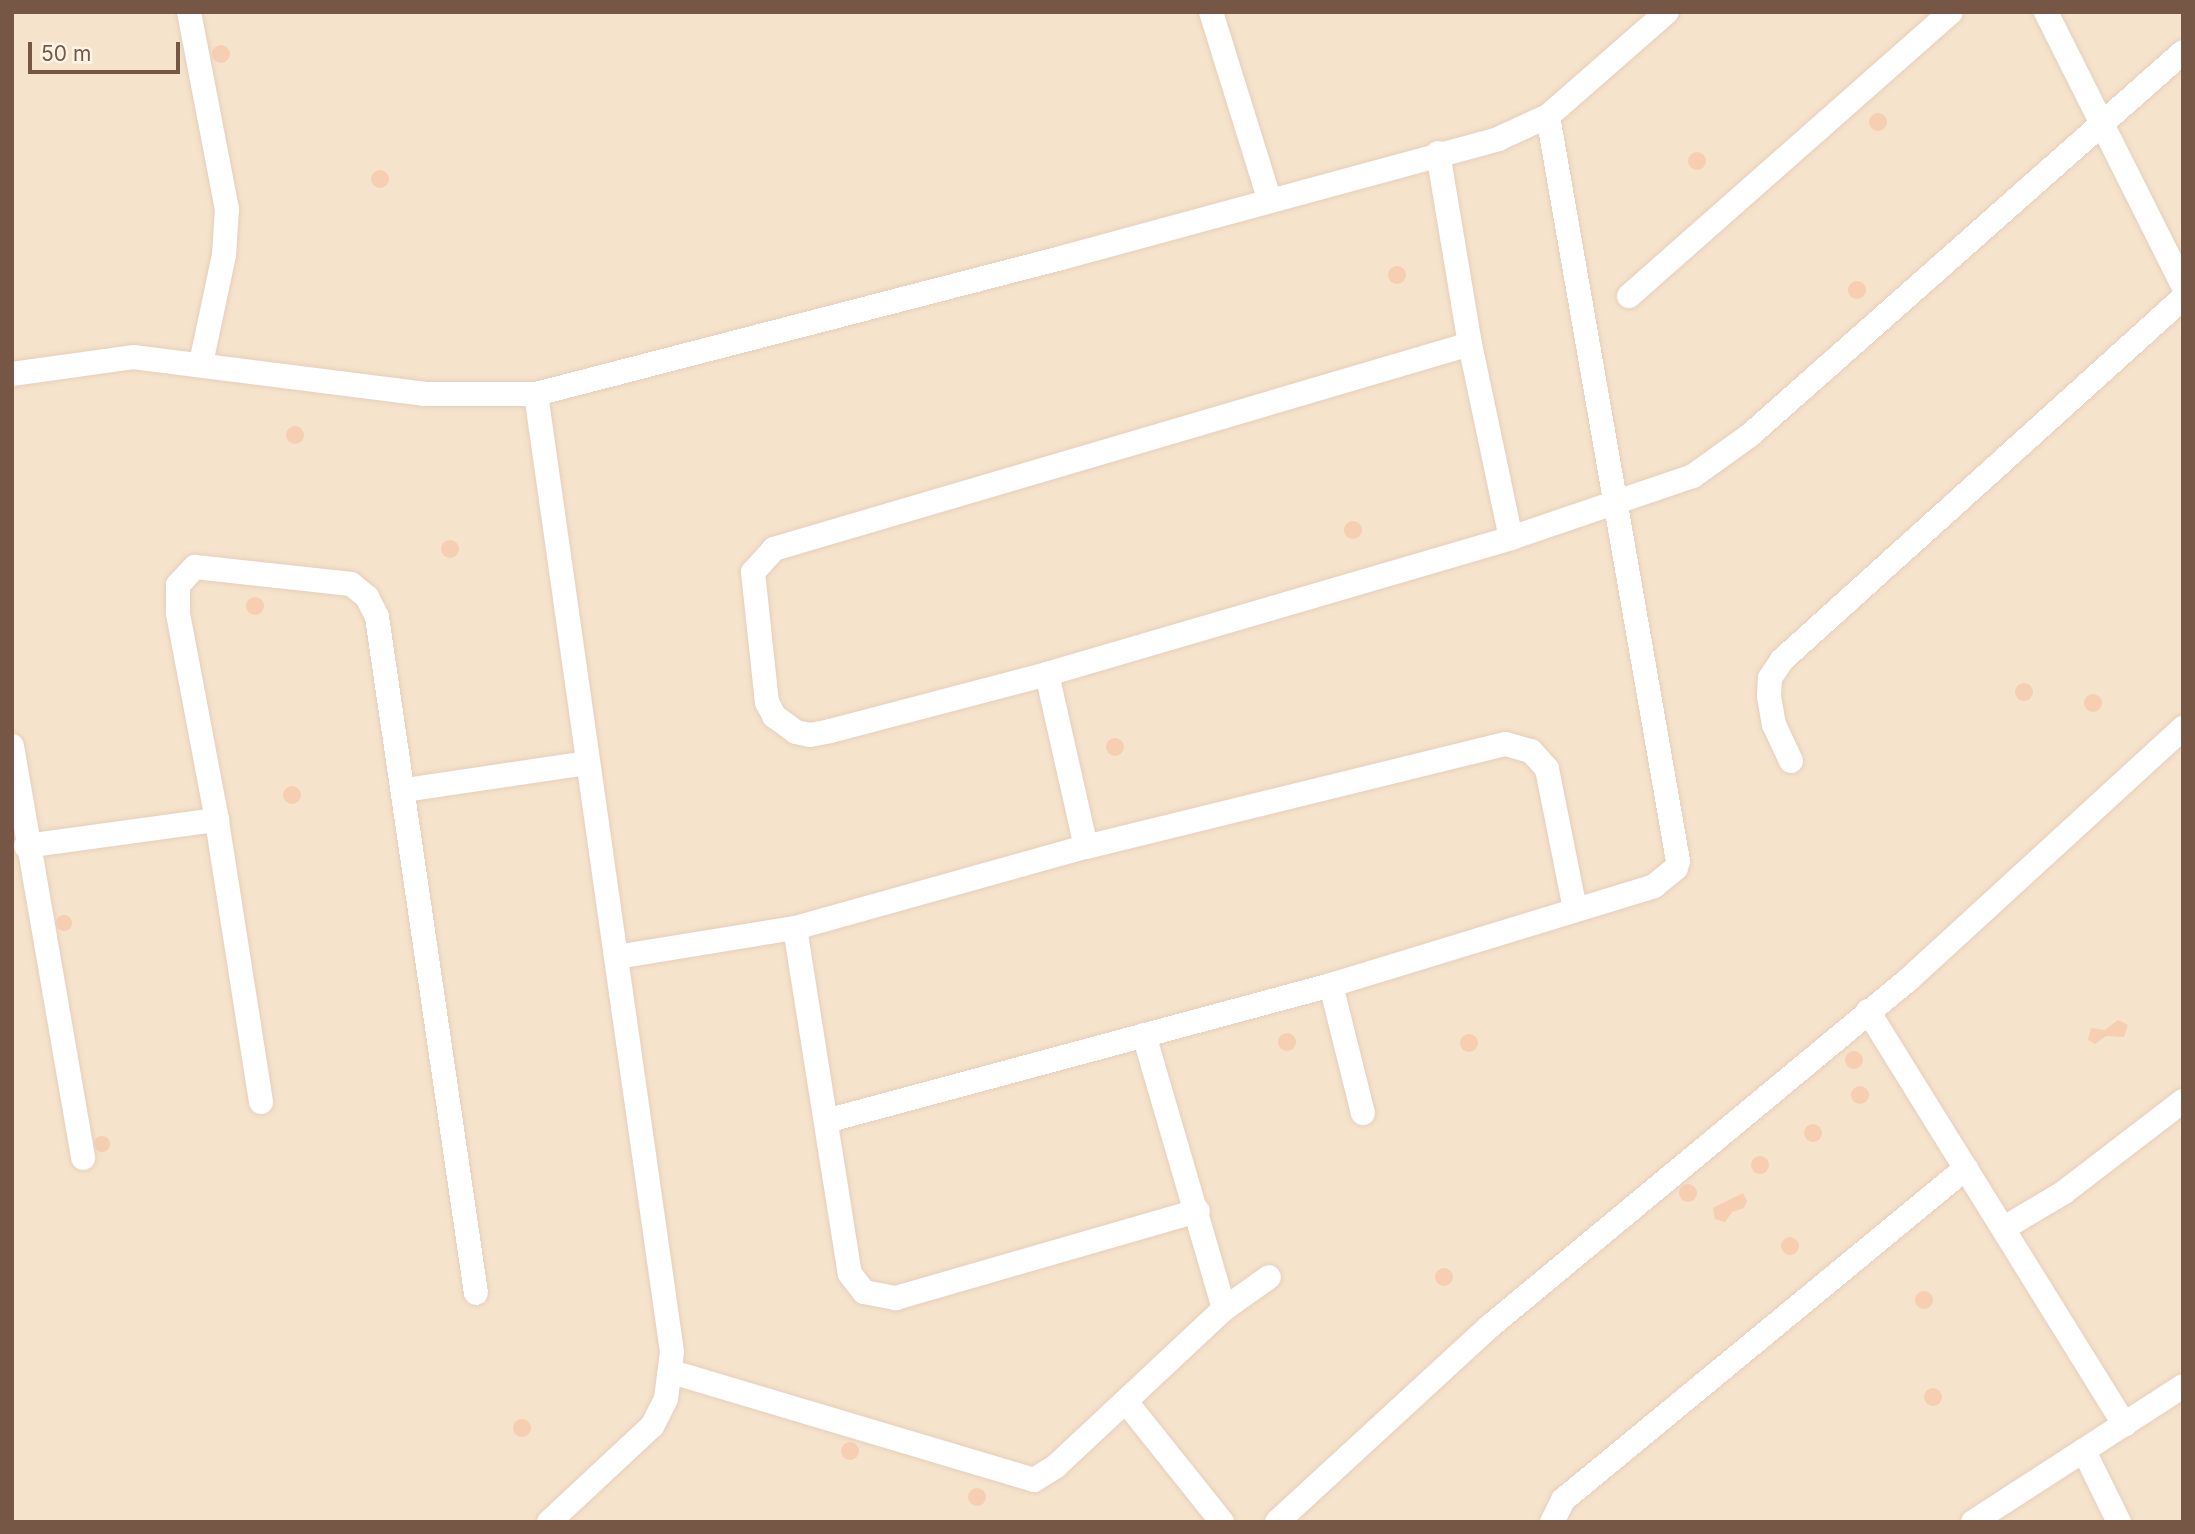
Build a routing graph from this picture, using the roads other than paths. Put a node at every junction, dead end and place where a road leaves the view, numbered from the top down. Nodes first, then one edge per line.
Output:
1 (189, 12) edge
2 (1667, 12) edge
3 (1951, 12) edge
4 (2046, 12) edge
5 (1213, 13) edge
6 (2183, 52) edge
7 (1548, 116) junction
8 (2103, 123) junction
9 (1438, 153) junction
10 (1269, 198) junction
11 (2183, 285) edge
12 (1629, 296) dead end
13 (2183, 298) edge
14 (1470, 344) junction
15 (201, 363) junction
16 (12, 374) edge
17 (536, 394) junction
18 (1614, 505) junction
19 (1511, 538) junction
20 (1047, 674) junction
21 (2183, 728) edge
22 (12, 746) edge
23 (1791, 761) dead end
24 (588, 763) junction
25 (405, 790) junction
26 (217, 820) junction
27 (26, 846) junction
28 (1086, 847) junction
29 (1575, 909) junction
30 (795, 928) junction
31 (617, 957) junction
32 (1331, 985) junction
33 (1868, 1011) junction
34 (1144, 1035) junction
35 (2183, 1101) edge
36 (261, 1102) dead end
37 (1363, 1113) dead end
38 (826, 1121) junction
39 (83, 1158) dead end
40 (1966, 1168) junction
41 (1198, 1211) junction
42 (2004, 1228) junction
43 (1269, 1277) dead end
44 (476, 1293) dead end
45 (1224, 1309) junction
46 (672, 1373) junction
47 (2183, 1386) edge
48 (1127, 1403) junction
49 (2125, 1425) junction
50 (2085, 1453) junction
51 (548, 1522) edge
52 (1222, 1522) edge
53 (1277, 1522) edge
54 (1552, 1522) edge
55 (1973, 1522) edge
56 (2119, 1522) edge

1 - 15 street
2 - 7 street
3 - 12 street
4 - 8 street
5 - 10 street
6 - 8 street
7 - 9 street
7 - 18 street
8 - 11 street
8 - 18 street
9 - 10 street
9 - 14 street
10 - 17 street
13 - 23 street
14 - 19 street
14 - 20 street
15 - 16 street
15 - 17 street
17 - 24 street
18 - 19 street
18 - 29 street
19 - 20 street
20 - 28 street
21 - 33 street
22 - 27 street
24 - 25 street
24 - 31 street
25 - 26 street
25 - 44 street
26 - 27 street
26 - 36 street
27 - 39 street
28 - 29 street
28 - 30 street
29 - 32 street
30 - 31 street
30 - 38 street
31 - 46 street
32 - 34 street
32 - 37 street
33 - 40 street
33 - 53 street
34 - 38 street
34 - 41 street
35 - 42 street
38 - 41 street
40 - 42 street
40 - 54 street
41 - 45 street
42 - 49 street
43 - 45 street
45 - 48 street
46 - 48 street
46 - 51 street
47 - 49 street
48 - 52 street
49 - 50 street
50 - 55 street
50 - 56 street

